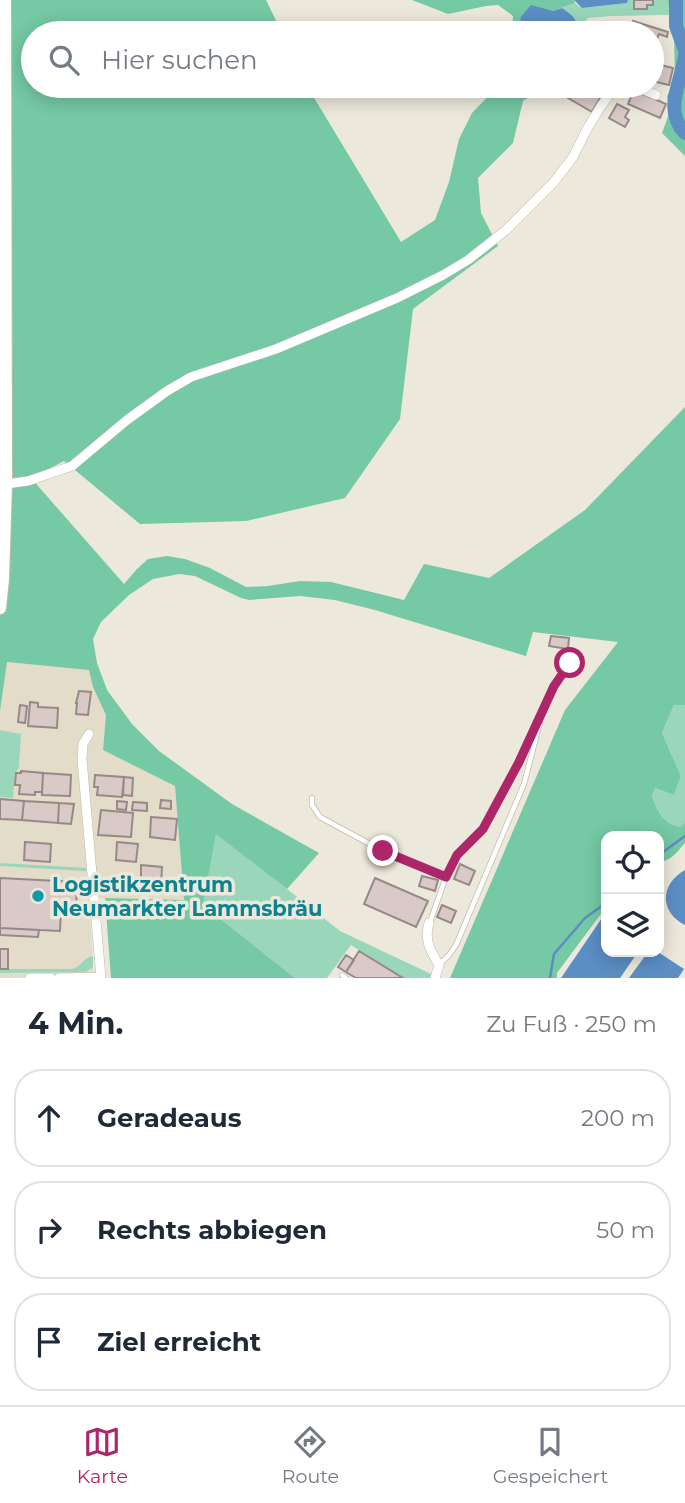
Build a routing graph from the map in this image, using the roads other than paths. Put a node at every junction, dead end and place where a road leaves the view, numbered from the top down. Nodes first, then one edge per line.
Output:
1 (5, 0) edge
2 (607, 98) edge
3 (6, 484) junction
4 (0, 608) edge
5 (570, 663) dead end
6 (542, 713) junction
7 (89, 734) dead end
8 (312, 798) dead end
9 (446, 877) junction
10 (429, 923) joint
11 (439, 965) junction
12 (101, 977) edge
13 (30, 978) edge
14 (51, 978) edge
15 (59, 978) edge
16 (435, 978) edge

1 - 3 main road
2 - 3 street
3 - 4 main road
5 - 6 lane
6 - 9 lane
6 - 11 lane
7 - 12 street
8 - 9 lane
9 - 10 lane
10 - 11 street
11 - 16 street
12 - 15 street
13 - 14 street

